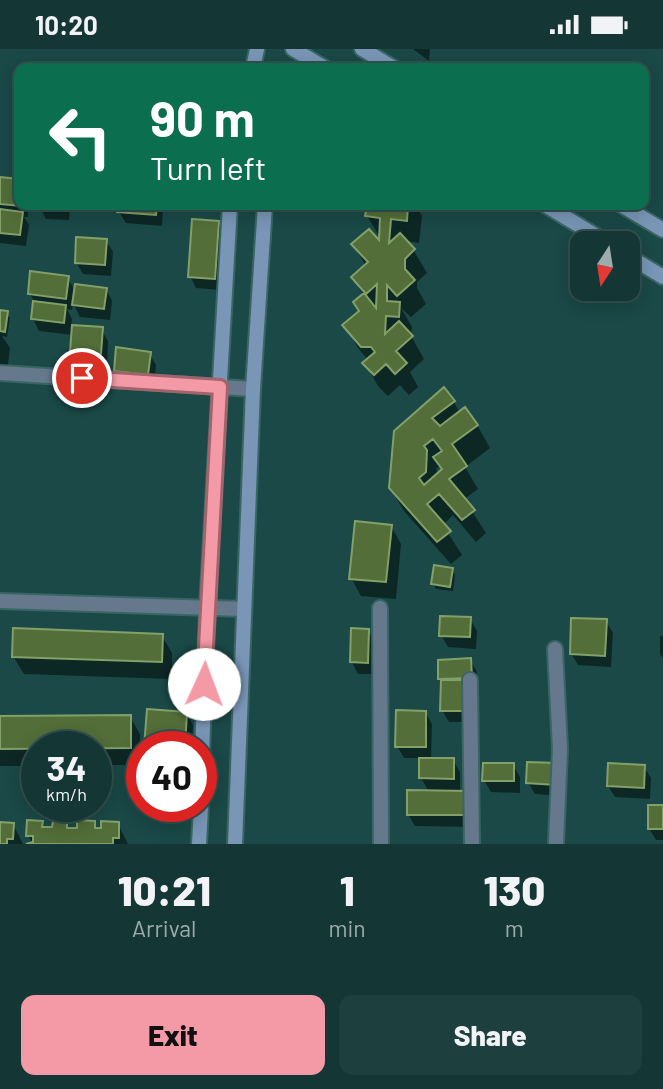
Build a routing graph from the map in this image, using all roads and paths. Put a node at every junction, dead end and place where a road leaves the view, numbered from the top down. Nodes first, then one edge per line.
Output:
1 (293, 49) edge
2 (362, 49) edge
3 (317, 63) edge
4 (386, 63) edge
5 (230, 210) edge
6 (265, 210) edge
7 (553, 210) edge
8 (629, 210) edge
9 (663, 230) edge
10 (588, 231) edge
11 (640, 263) edge
12 (663, 277) edge
13 (0, 373) edge
14 (220, 387) junction
15 (253, 390) junction
16 (0, 601) edge
17 (207, 608) junction
18 (380, 608) dead end
19 (244, 609) junction
20 (555, 649) dead end
21 (470, 680) dead end
22 (203, 731) edge
23 (201, 822) edge
24 (200, 844) edge
25 (235, 844) edge
26 (381, 844) edge
27 (472, 844) edge
28 (556, 844) edge

1 - 3 street
2 - 4 street
5 - 14 street
6 - 15 street
7 - 10 street
8 - 9 street
11 - 12 street
13 - 14 street
14 - 15 street
14 - 17 street
15 - 19 street
16 - 17 street
17 - 19 street
17 - 22 street
18 - 26 street
19 - 25 street
20 - 28 street
21 - 27 street
23 - 24 street

